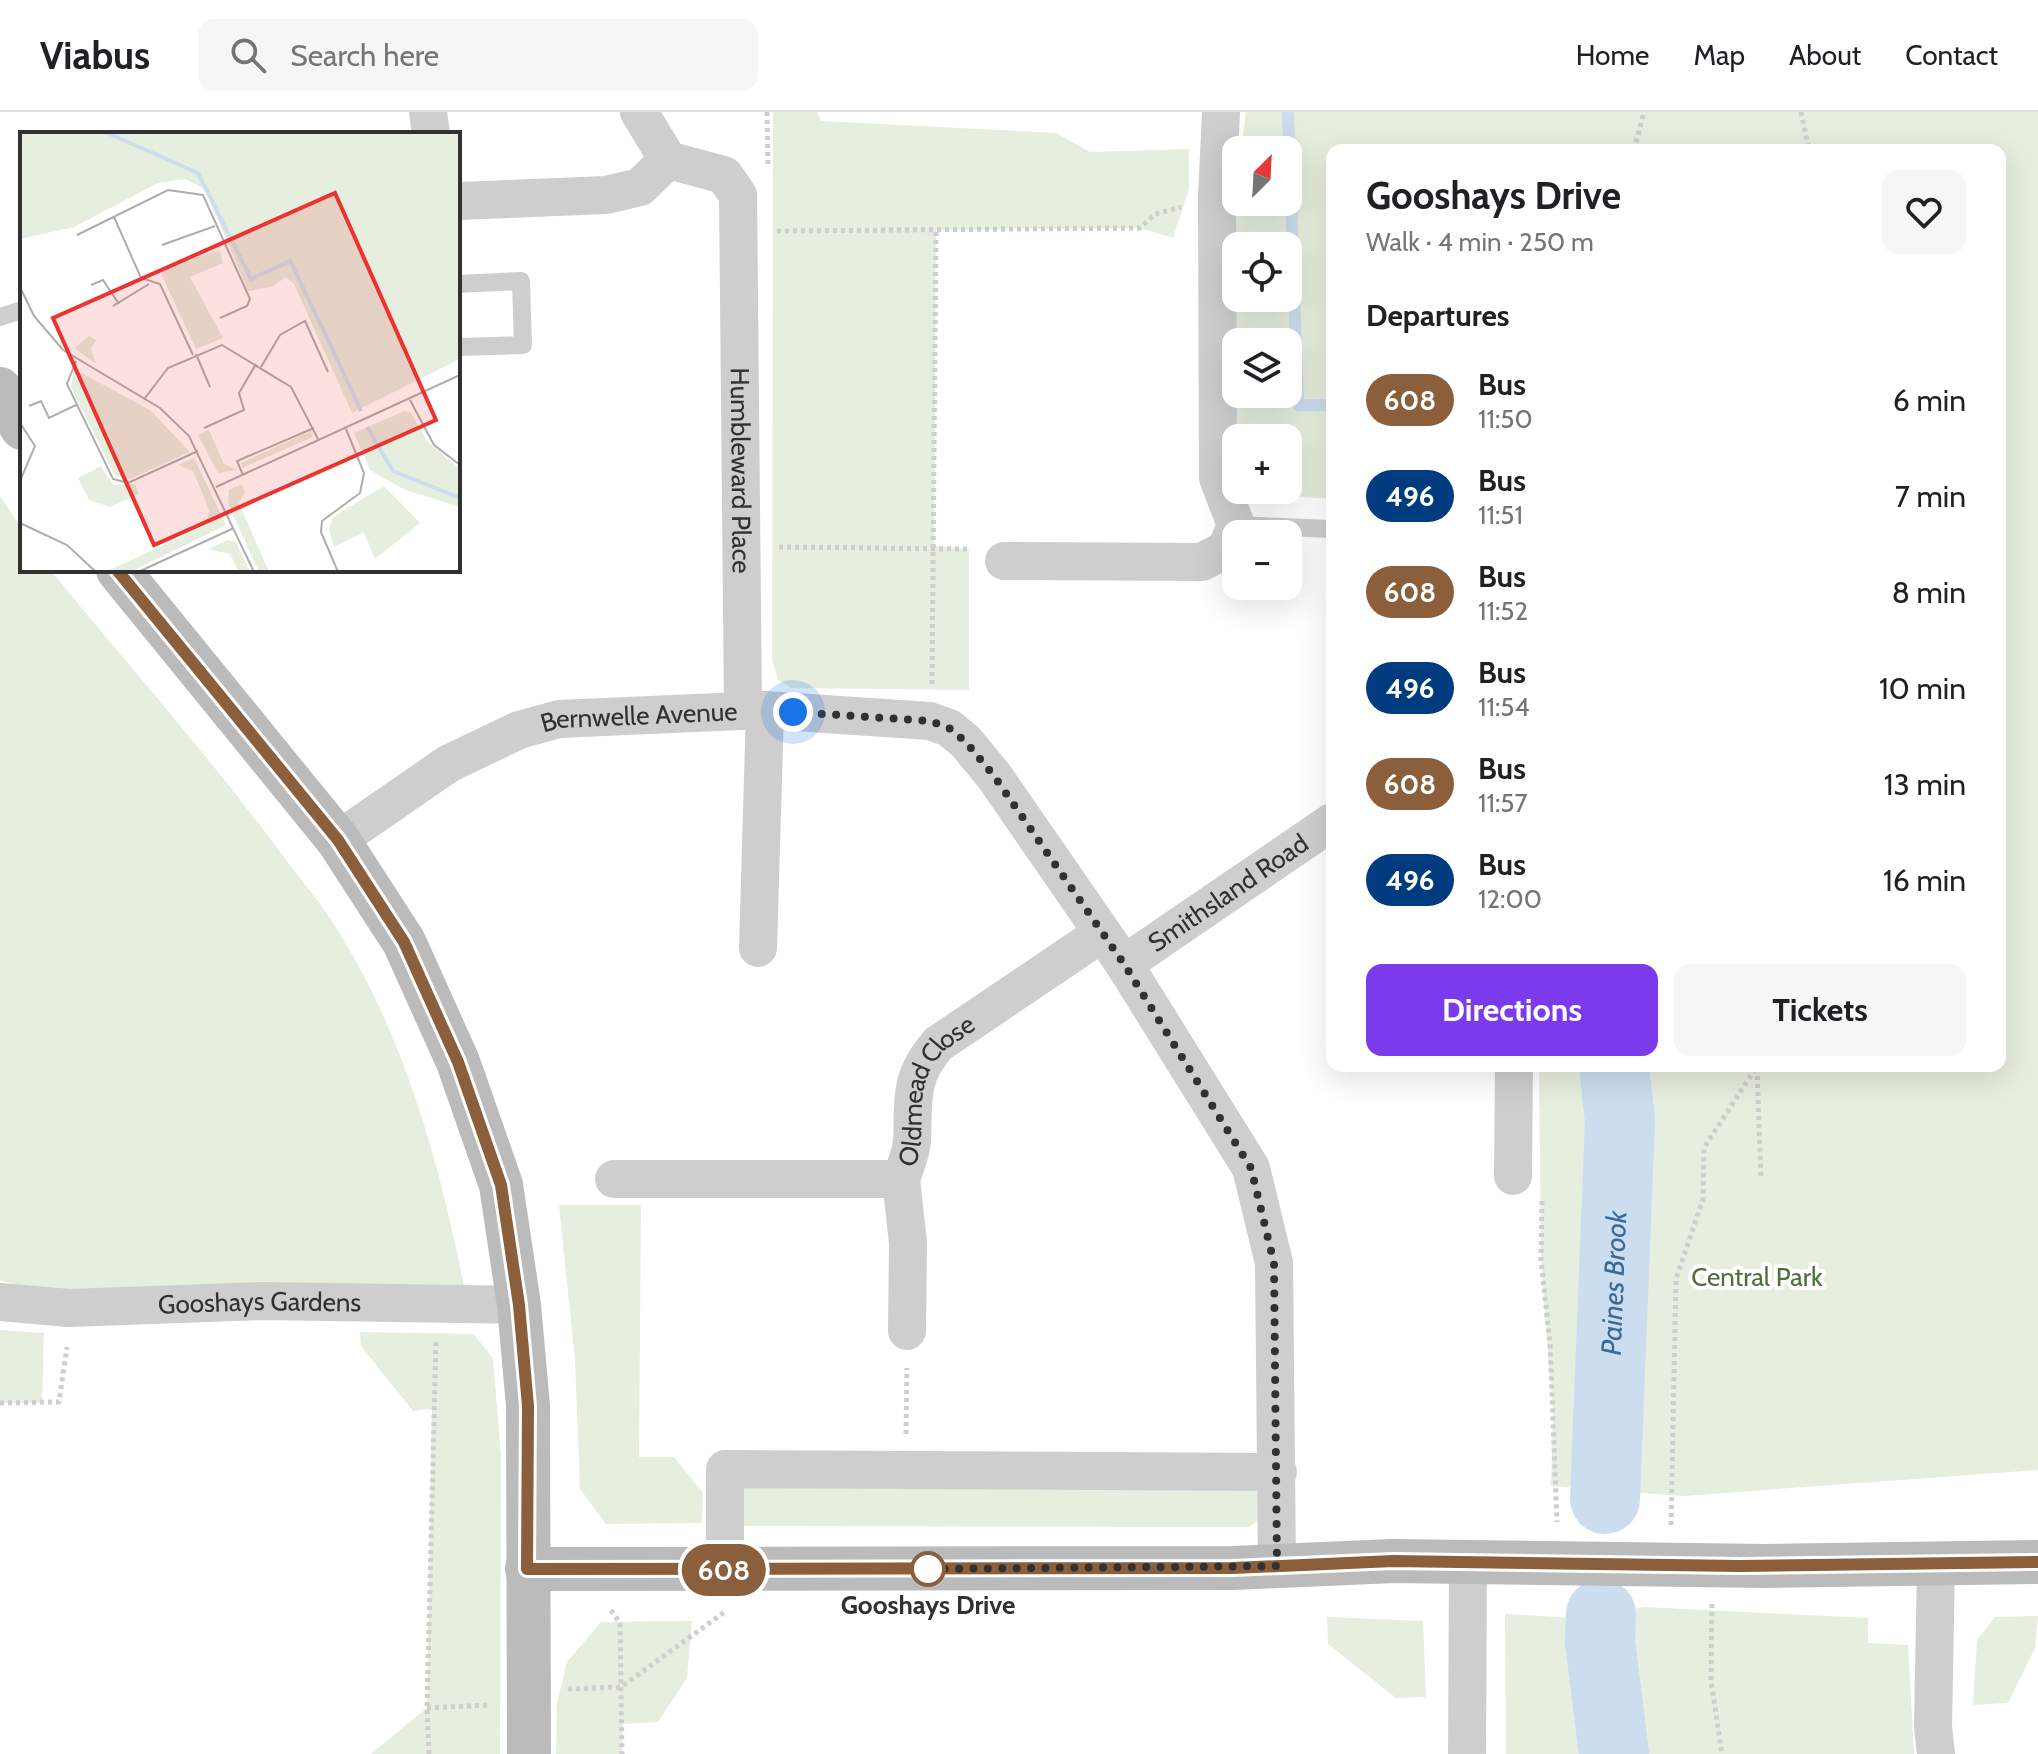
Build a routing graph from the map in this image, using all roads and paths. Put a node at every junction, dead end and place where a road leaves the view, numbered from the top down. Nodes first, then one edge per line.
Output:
1 (428, 112) edge
2 (639, 112) edge
3 (1221, 112) edge
4 (1644, 112) edge
5 (1801, 112) edge
6 (431, 132) edge
7 (1636, 144) edge
8 (1808, 144) edge
9 (668, 160) junction
10 (1217, 198) junction
11 (460, 201) edge
12 (936, 230) junction
13 (740, 232) junction
14 (460, 284) edge
15 (20, 311) edge
16 (0, 317) edge
17 (460, 347) edge
18 (0, 389) edge
19 (20, 424) edge
20 (20, 429) edge
21 (0, 442) edge
22 (1234, 520) edge
23 (1302, 528) edge
24 (1326, 529) edge
25 (742, 547) junction
26 (934, 547) junction
27 (1222, 551) edge
28 (1004, 561) joint
29 (120, 572) edge
30 (754, 711) junction
31 (930, 721) junction
32 (1326, 826) edge
33 (338, 840) junction
34 (1101, 934) junction
35 (758, 948) dead end
36 (1124, 964) junction
37 (1515, 1072) edge
38 (1753, 1072) edge
39 (1757, 1072) edge
40 (614, 1179) dead end
41 (901, 1179) junction
42 (1761, 1180) dead end
43 (1528, 1183) joint
44 (0, 1302) edge
45 (438, 1304) junction
46 (519, 1305) junction
47 (69, 1308) junction
48 (907, 1331) joint
49 (0, 1403) edge
50 (906, 1471) junction
51 (1278, 1472) junction
52 (1670, 1530) dead end
53 (1558, 1531) dead end
54 (2038, 1562) edge
55 (1468, 1564) junction
56 (1936, 1564) junction
57 (1277, 1566) junction
58 (527, 1569) junction
59 (731, 1586) junction
60 (1712, 1601) dead end
61 (608, 1604) dead end
62 (621, 1687) junction
63 (529, 1703) junction
64 (427, 1708) junction
65 (429, 1754) edge
66 (529, 1754) edge
67 (622, 1754) edge
68 (1467, 1754) edge
69 (1722, 1754) edge
70 (1936, 1754) edge

1 - 6 street
2 - 9 street
3 - 10 street
4 - 7 path
5 - 8 path
9 - 11 street
9 - 13 street, Humbleward Place
10 - 12 path
10 - 22 street
12 - 13 path
12 - 26 path
13 - 25 street, Humbleward Place
14 - 17 lane
15 - 16 lane
18 - 19 street
20 - 21 street
23 - 24 lane
25 - 26 path
25 - 30 street, Humbleward Place
26 - 28 path
26 - 31 path
27 - 28 street
29 - 33 street
30 - 31 street, Bernwelle Avenue
30 - 33 street, Bernwelle Avenue
30 - 35 street, Humbleward Place
31 - 34 street, Bernwelle Avenue
32 - 36 street, Smithsland Road
33 - 46 street
34 - 36 street, Bernwelle Avenue
34 - 41 street, Oldmead Close
36 - 51 street, Bernwelle Avenue
37 - 43 street
38 - 52 path
39 - 42 path
40 - 41 street, Oldmead Close
41 - 48 street
43 - 53 path
44 - 47 street, Gooshays Gardens
45 - 46 street, Gooshays Gardens
45 - 47 street, Gooshays Gardens
45 - 64 path
46 - 58 street
47 - 49 path
48 - 50 path
50 - 51 street
50 - 59 street
51 - 57 street, Bernwelle Avenue
54 - 56 street
55 - 56 street
55 - 57 street
55 - 68 street
56 - 70 street
57 - 59 street
58 - 59 street
58 - 63 street
59 - 62 path
60 - 69 path
61 - 62 path
62 - 63 path
62 - 67 path
63 - 64 path
63 - 66 street
64 - 65 path

